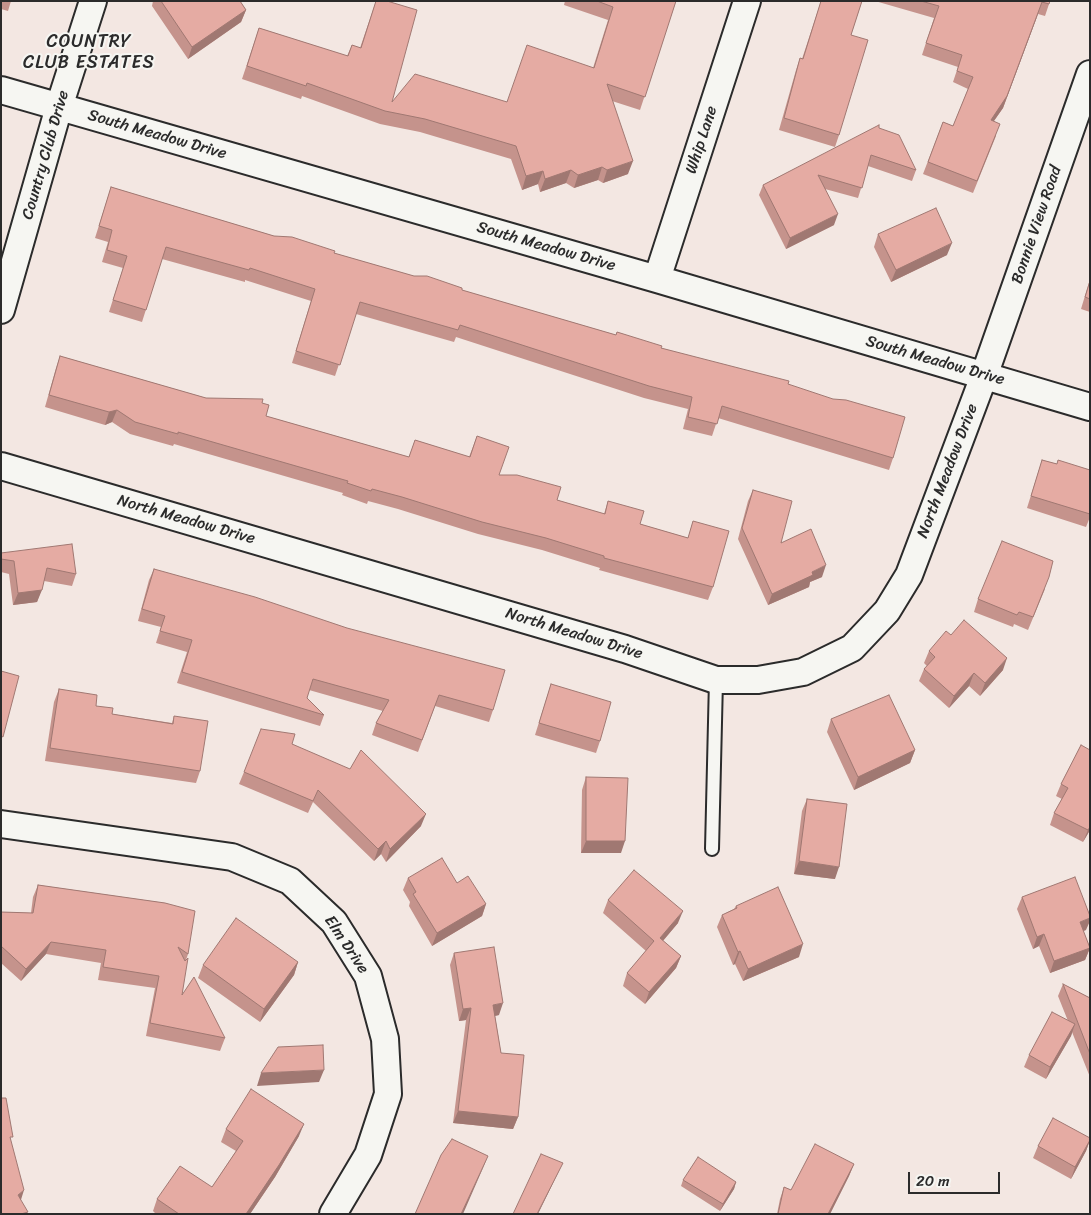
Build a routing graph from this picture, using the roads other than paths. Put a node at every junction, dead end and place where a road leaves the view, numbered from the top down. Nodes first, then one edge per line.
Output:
1 (93, 1) edge
2 (747, 1) edge
3 (1090, 74) edge
4 (1, 90) edge
5 (59, 108) junction
6 (657, 279) junction
7 (1, 310) edge
8 (984, 376) junction
9 (1090, 407) edge
10 (1, 466) edge
11 (716, 680) junction
12 (1, 824) edge
13 (712, 849) dead end
14 (333, 1214) edge

1 - 5 street, Country Club Drive
2 - 6 street, Whip Lane
3 - 8 street, Bonnie View Road
4 - 5 street, South Meadow Drive
5 - 6 street, South Meadow Drive
5 - 7 street, Country Club Drive
6 - 8 street, South Meadow Drive
8 - 9 street, South Meadow Drive
8 - 11 street, North Meadow Drive
10 - 11 street, North Meadow Drive
11 - 13 lane
12 - 14 street, Elm Drive

